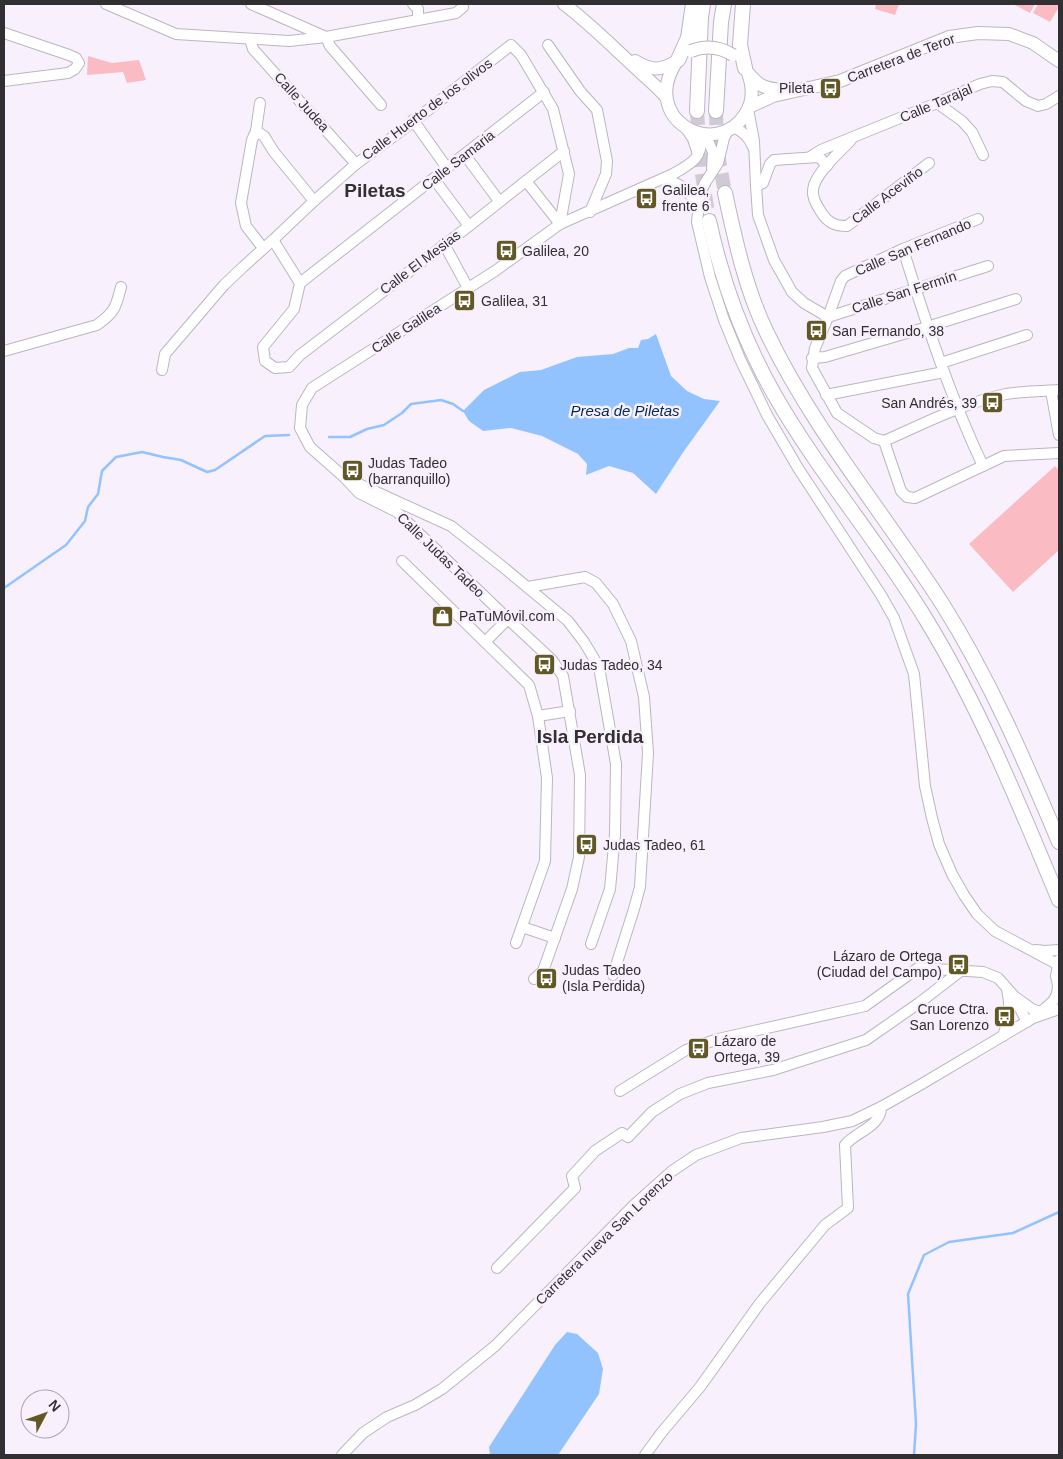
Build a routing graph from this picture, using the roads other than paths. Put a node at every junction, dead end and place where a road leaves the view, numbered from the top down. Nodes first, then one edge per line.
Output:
1 (106, 4) edge
2 (252, 4) edge
3 (413, 4) edge
4 (564, 4) edge
5 (692, 4) edge
6 (704, 4) edge
7 (724, 4) edge
8 (743, 4) edge
9 (463, 7) dead end
10 (418, 19) junction
11 (287, 20) junction
12 (4, 33) edge
13 (326, 37) junction
14 (250, 39) junction
15 (289, 41) junction
16 (548, 45) dead end
17 (624, 55) junction
18 (677, 61) junction
19 (1059, 61) edge
20 (747, 70) junction
21 (4, 81) edge
22 (796, 91) junction
23 (544, 92) junction
24 (1059, 96) edge
25 (666, 97) junction
26 (260, 103) dead end
27 (938, 103) junction
28 (382, 105) dead end
29 (749, 108) junction
30 (697, 111) tunnel mouth
31 (716, 111) tunnel mouth
32 (413, 120) junction
33 (685, 127) junction
34 (731, 129) junction
35 (256, 132) junction
36 (704, 134) junction
37 (853, 138) junction
38 (564, 150) junction
39 (698, 154) junction
40 (464, 155) junction
41 (982, 155) dead end
42 (755, 156) junction
43 (810, 157) junction
44 (929, 163) dead end
45 (356, 164) junction
46 (826, 166) junction
47 (448, 168) junction
48 (711, 174) junction
49 (434, 179) junction
50 (663, 179) junction
51 (526, 181) junction
52 (756, 186) junction
53 (725, 193) tunnel mouth
54 (314, 201) junction
55 (499, 201) junction
56 (697, 206) junction
57 (590, 212) junction
58 (978, 219) dead end
59 (709, 221) tunnel mouth
60 (560, 224) junction
61 (469, 226) junction
62 (273, 240) junction
63 (444, 244) junction
64 (264, 248) junction
65 (903, 250) junction
66 (988, 266) dead end
67 (300, 283) junction
68 (121, 287) dead end
69 (468, 288) junction
70 (915, 288) junction
71 (1016, 298) dead end
72 (828, 317) junction
73 (928, 327) junction
74 (1027, 335) dead end
75 (4, 351) edge
76 (812, 358) junction
77 (943, 368) junction
78 (162, 370) dead end
79 (1055, 390) edge
80 (826, 395) junction
81 (958, 409) junction
82 (1059, 435) edge
83 (884, 441) junction
84 (1059, 453) edge
85 (983, 466) junction
86 (344, 477) junction
87 (402, 561) dead end
88 (528, 587) junction
89 (508, 619) junction
90 (485, 642) junction
91 (570, 711) junction
92 (538, 716) junction
93 (1059, 842) edge
94 (1059, 900) edge
95 (522, 927) junction
96 (555, 938) junction
97 (516, 943) dead end
98 (591, 944) dead end
99 (1030, 949) junction
100 (1059, 950) edge
101 (1058, 962) edge
102 (962, 970) junction
103 (613, 975) dead end
104 (534, 979) dead end
105 (1058, 988) edge
106 (1011, 992) junction
107 (1059, 1009) edge
108 (1033, 1017) junction
109 (1003, 1036) junction
110 (620, 1091) dead end
111 (881, 1107) junction
112 (497, 1268) dead end
113 (342, 1455) edge
114 (645, 1455) edge

1 - 14 street
2 - 11 street
3 - 10 street
4 - 17 main road
5 - 18 highway
6 - 30 highway
7 - 31 highway
8 - 20 highway
9 - 10 street
10 - 13 street
11 - 13 street
11 - 15 street
12 - 21 street
13 - 15 street
13 - 28 street
14 - 15 street
14 - 45 street, Calle Judea
16 - 57 street
17 - 18 main road
17 - 25 main road
18 - 20 main road, bridge
18 - 25 main road
19 - 22 main road, Carretera de Teror
20 - 22 main road
20 - 29 main road
22 - 29 main road, Carretera de Teror
23 - 32 street, Calle Huerto de los olivos
23 - 38 street
23 - 40 street, Calle Samaria
24 - 27 street, Calle Tarajal
25 - 33 main road
26 - 35 street
27 - 37 street, Calle Tarajal
27 - 41 street
29 - 34 main road
29 - 42 street
32 - 45 street, Calle Huerto de los olivos
32 - 47 street
33 - 36 main road
33 - 39 street
34 - 36 main road
34 - 42 street
34 - 48 street
35 - 54 street
35 - 64 street
36 - 39 street
36 - 48 street
37 - 43 street, Calle Tarajal
37 - 46 street, Calle Aceviño
38 - 51 street, Calle El Mesias
38 - 60 street
39 - 50 street, Calle Galilea
40 - 47 street, Calle Samaria
40 - 55 street
42 - 52 street
43 - 46 street
43 - 52 street, Calle Tarajal
44 - 46 street, Calle Aceviño
45 - 54 street, Calle Huerto de los olivos
47 - 49 street, Calle Samaria
48 - 56 street
49 - 61 street
49 - 67 street, Calle Samaria
50 - 56 street
50 - 57 street, Calle Galilea
51 - 55 street, Calle El Mesias
51 - 60 street
52 - 72 street
53 - 93 highway
54 - 62 street, Calle Huerto de los olivos
55 - 61 street, Calle El Mesias
56 - 99 street
57 - 60 street, Calle Galilea
58 - 65 street, Calle San Fernando
59 - 94 highway
60 - 69 street, Calle Galilea
61 - 63 street, Calle El Mesias
62 - 64 street, Calle Huerto de los olivos
62 - 67 street
63 - 67 street, Calle El Mesias
63 - 69 street
64 - 78 street, Calle Huerto de los olivos
65 - 70 street
65 - 72 street, Calle San Fernando
66 - 70 street, Calle San Fermín
68 - 75 street
69 - 86 street, Calle Galilea
70 - 72 street, Calle San Fermín
70 - 73 street
71 - 73 street
72 - 76 street, Calle San Fernando
73 - 76 street
73 - 77 street
74 - 77 street
76 - 80 street
77 - 80 street
77 - 81 street
79 - 81 street
79 - 82 street
80 - 83 street
81 - 83 street
81 - 85 street
83 - 85 street
84 - 85 street
86 - 88 street
86 - 89 street, Calle Judas Tadeo
87 - 90 street
88 - 98 street
88 - 103 street
89 - 90 street
89 - 91 street, Calle Judas Tadeo
90 - 92 street
91 - 92 street
91 - 96 street, Calle Judas Tadeo
92 - 95 street
95 - 96 street
95 - 97 street
96 - 104 street, Calle Judas Tadeo
99 - 100 street
99 - 101 street
101 - 105 street
102 - 106 street
102 - 110 street
102 - 112 street
105 - 108 street, Carretera nueva San Lorenzo
106 - 108 street
106 - 108 street
106 - 109 street
107 - 108 street, Carretera nueva San Lorenzo
108 - 109 street, Carretera nueva San Lorenzo
109 - 111 street, Carretera nueva San Lorenzo
111 - 113 street, Carretera nueva San Lorenzo
111 - 114 street

